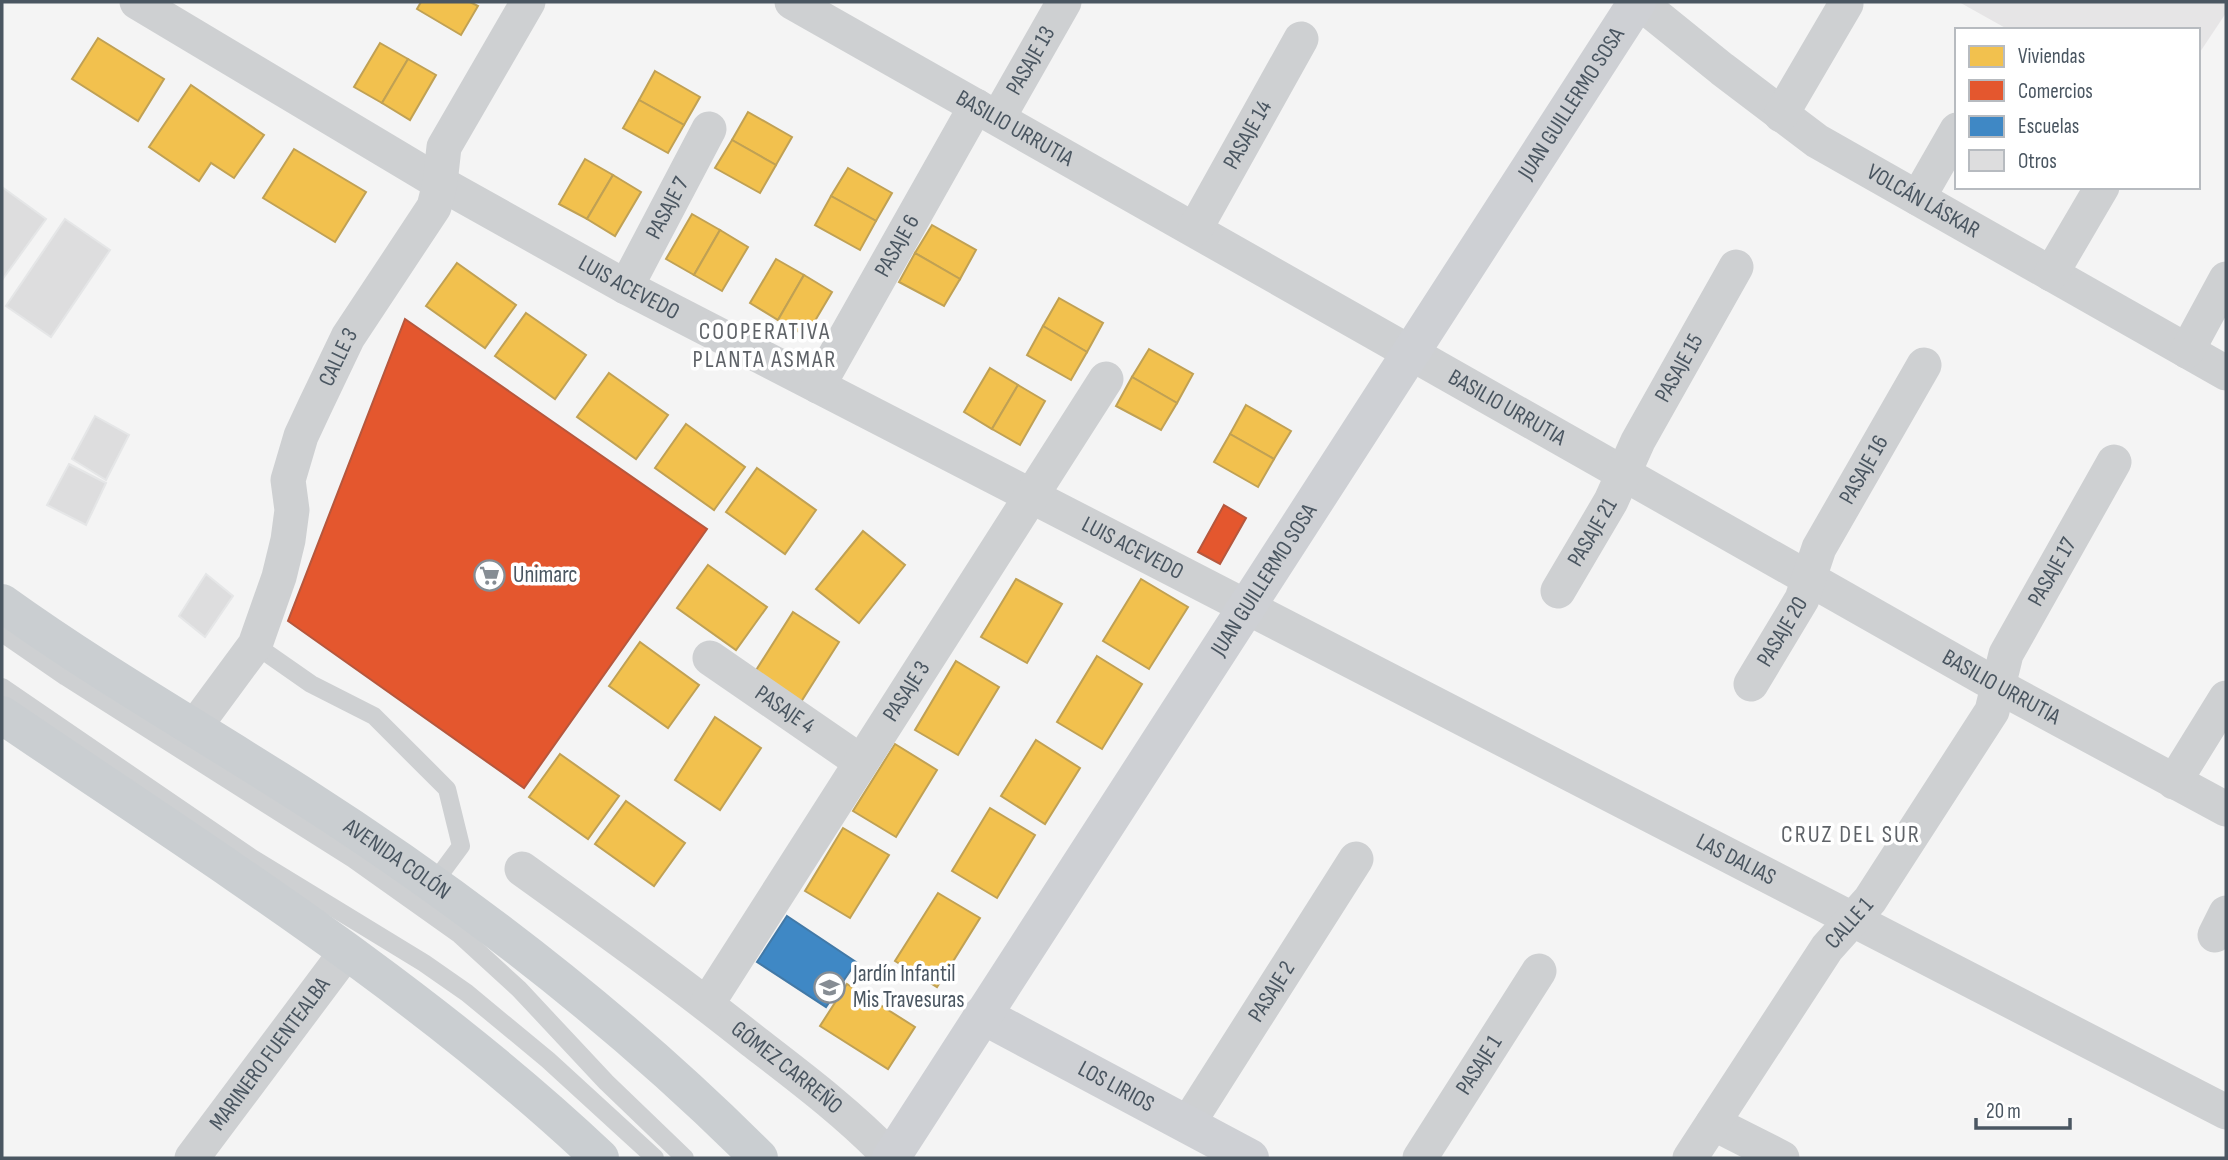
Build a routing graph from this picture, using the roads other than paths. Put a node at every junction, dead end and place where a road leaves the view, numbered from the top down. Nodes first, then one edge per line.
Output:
1 (528, 2) edge
2 (792, 2) edge
3 (1065, 2) edge
4 (1638, 2) edge
5 (1846, 4) dead end
6 (150, 5) edge
7 (1301, 39) dead end
8 (987, 112) junction
9 (1781, 115) junction
10 (709, 129) dead end
11 (1955, 133) edge
12 (440, 183) junction
13 (2101, 189) edge
14 (1918, 198) junction
15 (1195, 229) junction
16 (1736, 267) dead end
17 (2051, 274) junction
18 (2226, 279) edge
19 (626, 287) junction
20 (1412, 351) junction
21 (2187, 351) junction
22 (1924, 365) dead end
23 (2226, 373) edge
24 (1106, 379) dead end
25 (818, 386) junction
26 (2114, 462) dead end
27 (1624, 473) junction
28 (1032, 496) junction
29 (1810, 577) junction
30 (1558, 591) dead end
31 (2, 603) edge
32 (1247, 606) junction
33 (2, 633) edge
34 (255, 645) junction
35 (710, 658) dead end
36 (1751, 684) dead end
37 (1998, 686) junction
38 (2, 687) edge
39 (2226, 698) edge
40 (2, 715) edge
41 (193, 729) junction
42 (861, 762) junction
43 (2174, 782) junction
44 (2226, 809) edge
45 (1356, 859) dead end
46 (522, 869) dead end
47 (433, 884) junction
48 (1854, 920) junction
49 (347, 951) junction
50 (1539, 971) dead end
51 (707, 1004) junction
52 (982, 1015) junction
53 (2226, 1112) edge
54 (1713, 1123) junction
55 (1187, 1125) junction
56 (192, 1158) edge
57 (600, 1158) edge
58 (655, 1158) edge
59 (685, 1158) edge
60 (759, 1158) edge
61 (891, 1158) edge
62 (1250, 1158) edge
63 (1420, 1158) edge
64 (1690, 1158) edge
65 (1782, 1158) edge

1 - 12 street, CALLE 3
2 - 8 street, BASILIO URRUTIA
3 - 8 street, PASAJE 13
4 - 9 street, VOLCÁN LÁSKAR
4 - 20 street, JUAN GUILLERMO SOSA
5 - 9 street
6 - 12 street, LUIS ACEVEDO
7 - 15 street, PASAJE 14
8 - 15 street, BASILIO URRUTIA
8 - 25 street, PASAJE 6
9 - 14 street, VOLCÁN LÁSKAR
10 - 19 street, PASAJE 7
11 - 14 street
12 - 19 street, LUIS ACEVEDO
12 - 34 street, CALLE 3
13 - 17 street
14 - 17 street, VOLCÁN LÁSKAR
15 - 20 street, BASILIO URRUTIA
16 - 27 street, PASAJE 15
17 - 21 street, VOLCÁN LÁSKAR
18 - 21 street
19 - 25 street, LUIS ACEVEDO
20 - 27 street, BASILIO URRUTIA
20 - 32 street, JUAN GUILLERMO SOSA
21 - 23 street, VOLCÁN LÁSKAR
22 - 29 street, PASAJE 16
24 - 28 street, PASAJE 3
25 - 28 street, LUIS ACEVEDO
26 - 37 street, PASAJE 17
27 - 29 street, BASILIO URRUTIA
27 - 30 street, PASAJE 21
28 - 32 street, LUIS ACEVEDO
28 - 42 street, PASAJE 3
29 - 36 street, PASAJE 20
29 - 37 street, BASILIO URRUTIA
31 - 41 main road, AVENIDA COLÓN
32 - 48 street, LAS DALIAS
32 - 52 street, JUAN GUILLERMO SOSA
33 - 59 lane
34 - 41 street, CALLE 3
34 - 47 lane
35 - 42 street, PASAJE 4
37 - 43 street, BASILIO URRUTIA
37 - 48 street, CALLE 1
38 - 58 lane
39 - 43 street
40 - 49 main road
41 - 47 main road, AVENIDA COLÓN
42 - 51 street, PASAJE 3
43 - 44 street, BASILIO URRUTIA
45 - 55 street, PASAJE 2
46 - 51 street, GÓMEZ CARREÑO
47 - 60 main road, AVENIDA COLÓN
48 - 53 street, LAS DALIAS
48 - 54 street, CALLE 1
49 - 56 street, MARINERO FUENTEALBA
49 - 57 main road
50 - 63 street, PASAJE 1
51 - 61 street, GÓMEZ CARREÑO
52 - 55 street, LOS LIRIOS
52 - 61 street, JUAN GUILLERMO SOSA
54 - 64 street, CALLE 1
54 - 65 street
55 - 62 street, LOS LIRIOS

